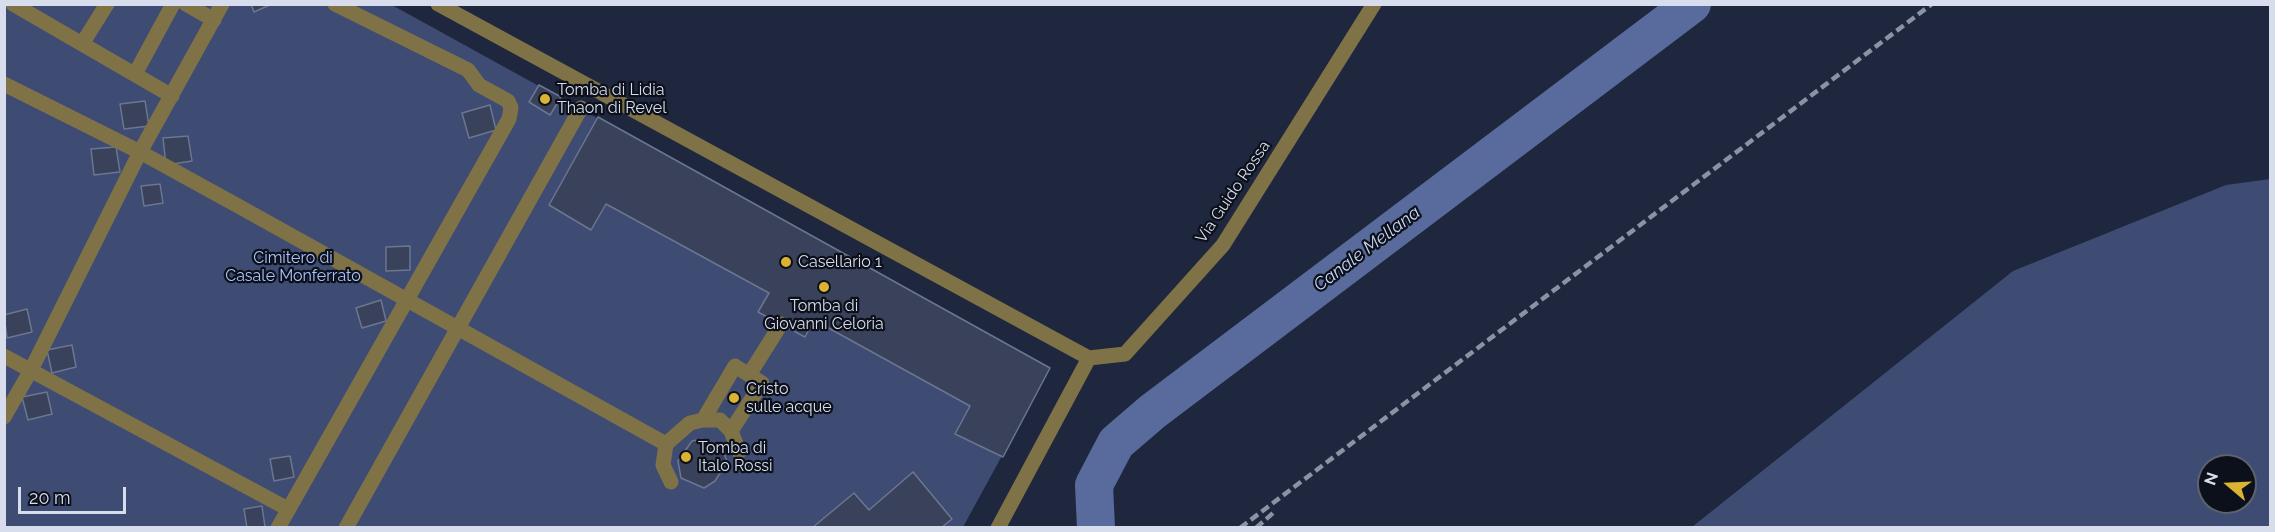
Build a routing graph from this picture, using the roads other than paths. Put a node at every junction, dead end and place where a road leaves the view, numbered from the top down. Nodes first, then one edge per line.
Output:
1 (13, 4) edge
2 (107, 4) edge
3 (173, 4) edge
4 (186, 4) edge
5 (222, 4) edge
6 (335, 4) edge
7 (438, 4) edge
8 (1374, 4) edge
9 (35, 10) edge
10 (214, 20) junction
11 (82, 44) junction
12 (135, 74) junction
13 (4, 84) edge
14 (172, 96) junction
15 (581, 108) dead end
16 (140, 152) junction
17 (406, 298) junction
18 (781, 324) dead end
19 (456, 328) junction
20 (4, 356) edge
21 (1089, 358) junction
22 (30, 370) junction
23 (749, 375) junction
24 (4, 417) edge
25 (704, 420) junction
26 (731, 431) junction
27 (666, 444) junction
28 (739, 452) dead end
29 (671, 482) dead end
30 (288, 509) junction
31 (278, 528) edge
32 (346, 528) edge
33 (998, 528) edge

1 - 9 street
2 - 11 street
3 - 12 street
4 - 10 street
5 - 10 street
6 - 17 street
7 - 21 street
8 - 21 street, Via Guido Rossa
9 - 11 street
10 - 14 street
11 - 12 street
12 - 14 street
13 - 16 street
14 - 16 street
15 - 19 street
16 - 17 street
16 - 22 street
17 - 19 street
17 - 30 street
18 - 23 street
19 - 27 street
19 - 32 street
20 - 22 street
21 - 33 street
22 - 24 street
22 - 30 street
23 - 25 street
23 - 26 street
25 - 26 street
25 - 27 street
26 - 28 street
27 - 29 street
30 - 31 street

